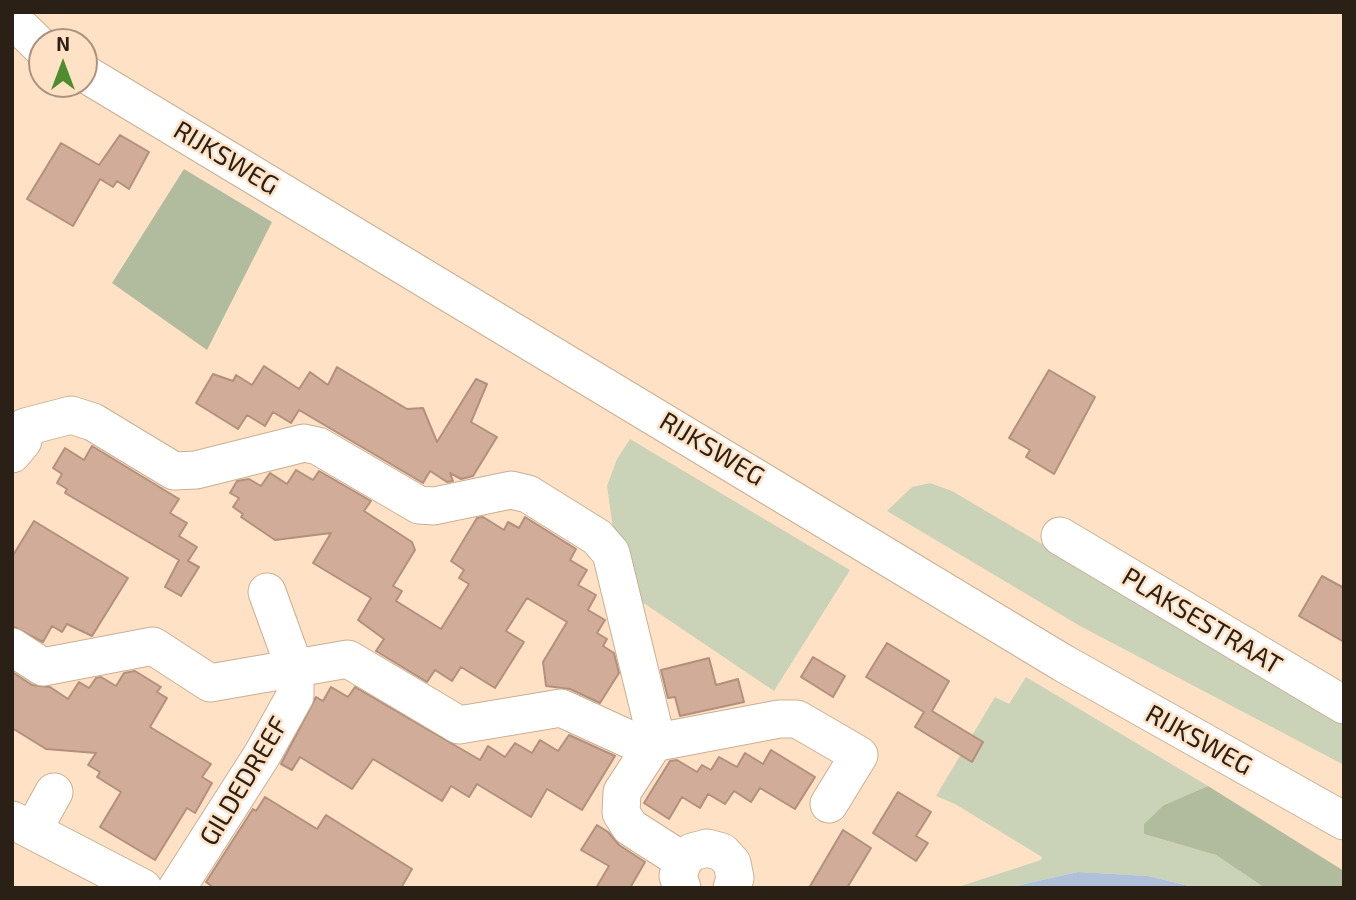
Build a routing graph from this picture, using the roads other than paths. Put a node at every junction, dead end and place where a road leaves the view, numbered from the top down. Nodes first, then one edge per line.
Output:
1 (12, 19) edge
2 (28, 40) edge
3 (98, 81) edge
4 (24, 426) edge
5 (1060, 536) dead end
6 (267, 592) dead end
7 (12, 647) edge
8 (295, 669) junction
9 (1344, 705) edge
10 (652, 746) junction
11 (54, 792) dead end
12 (830, 804) dead end
13 (1344, 821) edge
14 (23, 825) edge
15 (682, 874) edge
16 (143, 888) edge
17 (177, 888) edge
18 (732, 888) edge

1 - 2 street
3 - 13 street, RIJKSWEG
4 - 10 street
5 - 9 street, PLAKSESTRAAT
6 - 8 street, GILDEDREEF
7 - 8 street, GILDEDREEF
8 - 10 street, GILDEDREEF
8 - 17 street, GILDEDREEF
10 - 12 street
10 - 15 street
11 - 14 street
14 - 16 street
15 - 18 street

